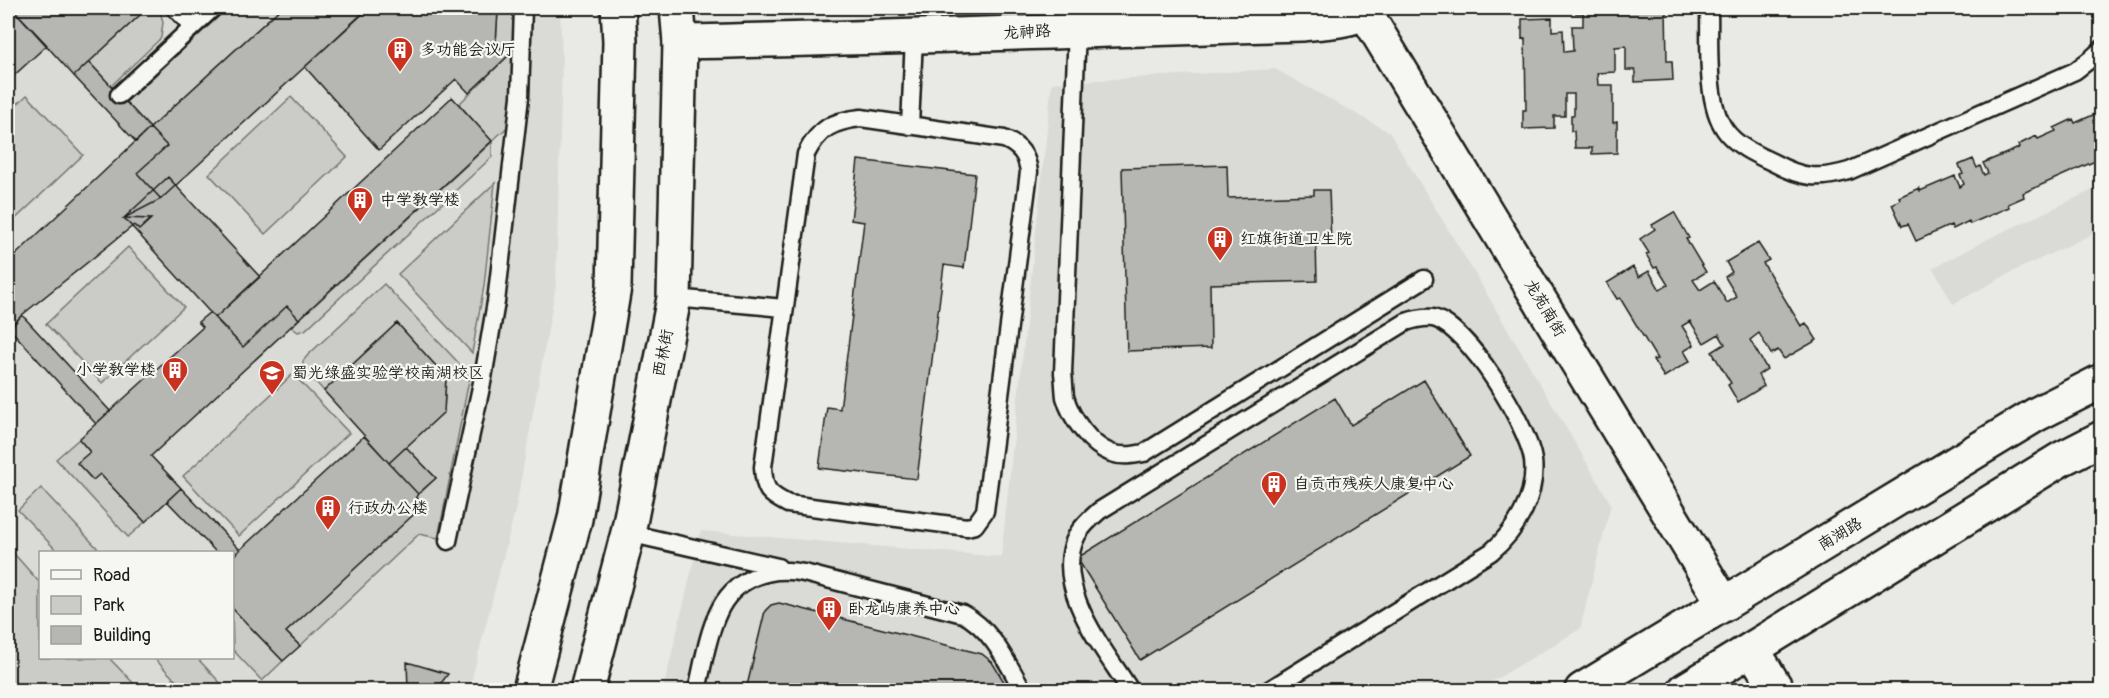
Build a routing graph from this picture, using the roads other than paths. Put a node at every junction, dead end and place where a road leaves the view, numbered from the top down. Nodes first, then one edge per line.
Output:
1 (175, 8) edge
2 (213, 8) edge
3 (523, 8) edge
4 (618, 8) edge
5 (677, 8) edge
6 (1709, 8) edge
7 (1368, 10) edge
8 (192, 26) dead end
9 (1077, 30) junction
10 (914, 37) junction
11 (680, 42) junction
12 (2102, 49) edge
13 (119, 95) dead end
14 (910, 126) junction
15 (1424, 279) dead end
16 (674, 298) junction
17 (784, 308) junction
18 (2102, 381) edge
19 (2102, 438) edge
20 (628, 533) junction
21 (448, 541) dead end
22 (791, 570) junction
23 (1724, 604) junction
24 (1753, 650) junction
25 (530, 690) edge
26 (586, 690) edge
27 (697, 690) edge
28 (1023, 690) edge
29 (1130, 690) edge
30 (1269, 690) edge
31 (1582, 690) edge
32 (1685, 690) edge
33 (1777, 690) edge

1 - 8 lane
2 - 13 lane
3 - 21 lane
4 - 25 main road
5 - 11 main road, 西林街
6 - 12 lane
7 - 9 main road, 龙神路
7 - 23 main road, 龙苑南街
9 - 10 main road, 龙神路
9 - 15 lane
10 - 11 main road, 龙神路
10 - 14 lane
11 - 16 main road, 西林街
14 - 17 lane
14 - 17 lane
16 - 17 lane
16 - 20 main road, 西林街
18 - 23 main road, 南湖路
19 - 24 main road
20 - 22 lane
20 - 26 main road, 西林街
22 - 27 lane
22 - 28 lane
23 - 31 main road, 南湖路
24 - 32 main road
24 - 33 main road
29 - 30 lane

